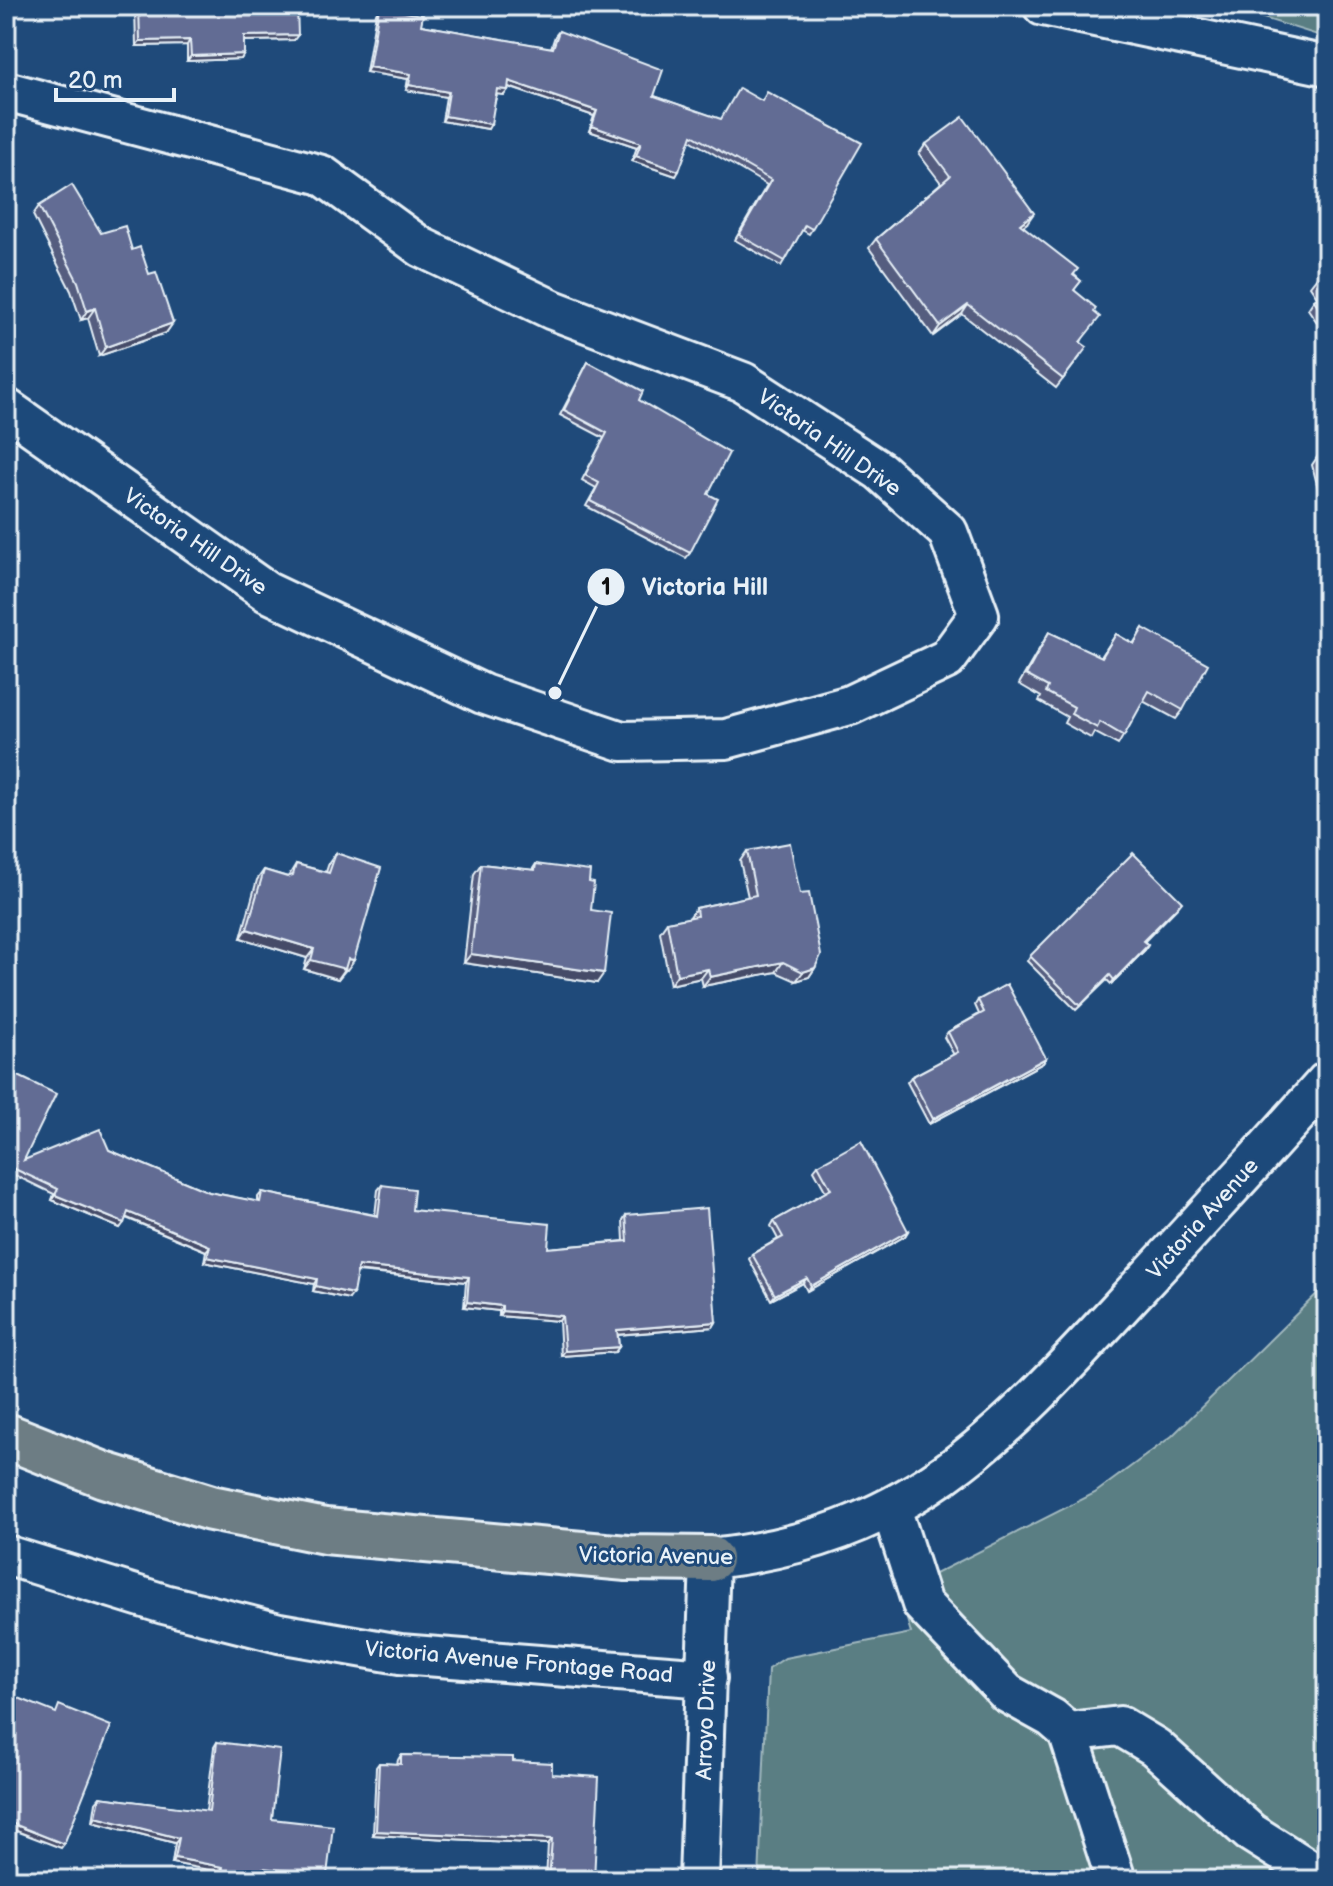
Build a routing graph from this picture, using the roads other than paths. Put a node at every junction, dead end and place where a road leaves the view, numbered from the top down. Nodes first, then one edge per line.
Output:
1 (1043, 6) edge
2 (1327, 66) edge
3 (6, 91) edge
4 (6, 408) edge
5 (1327, 1081) edge
6 (6, 1436) edge
7 (891, 1508) junction
8 (6, 1555) edge
9 (710, 1559) junction
10 (707, 1678) junction
11 (1068, 1732) junction
12 (699, 1880) edge
13 (1116, 1880) edge
14 (1326, 1880) edge

1 - 2 street
3 - 4 street, Victoria Hill Drive
5 - 7 street, Victoria Avenue
6 - 9 main road, Victoria Avenue
7 - 9 street, Victoria Avenue
7 - 11 street
8 - 10 street, Victoria Avenue Frontage Road
9 - 10 street, Arroyo Drive
10 - 12 street, Arroyo Drive
11 - 13 street
11 - 14 street

